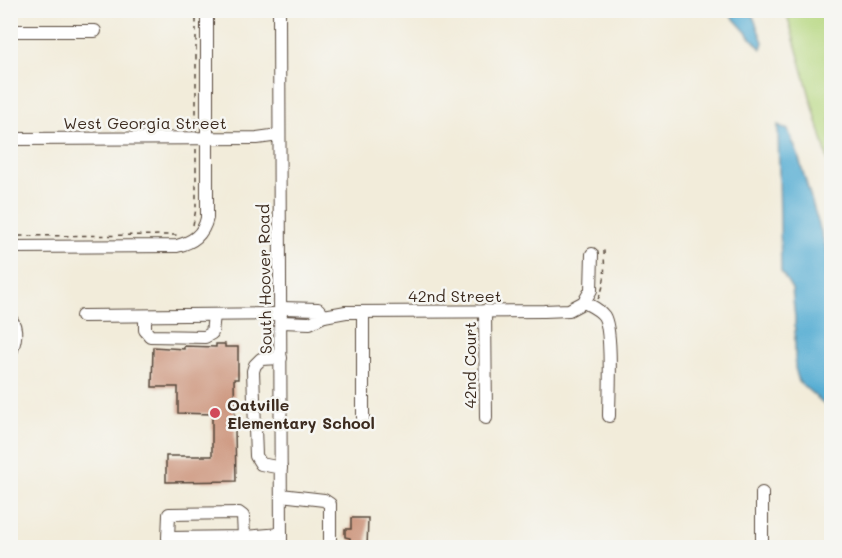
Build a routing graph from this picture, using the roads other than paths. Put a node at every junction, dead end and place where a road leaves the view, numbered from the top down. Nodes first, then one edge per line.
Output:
1 (207, 10) edge
2 (279, 10) edge
3 (10, 31) edge
4 (95, 31) dead end
5 (279, 135) junction
6 (201, 138) junction
7 (10, 139) edge
8 (10, 247) edge
9 (592, 254) dead end
10 (584, 303) junction
11 (485, 311) junction
12 (363, 312) junction
13 (214, 315) junction
14 (281, 315) junction
15 (82, 316) dead end
16 (145, 316) junction
17 (10, 318) edge
18 (10, 355) edge
19 (281, 358) junction
20 (609, 416) dead end
21 (486, 418) dead end
22 (363, 420) dead end
23 (281, 468) junction
24 (762, 493) dead end
25 (281, 495) junction
26 (281, 534) junction
27 (244, 537) junction
28 (281, 548) edge
29 (330, 548) edge
30 (762, 548) edge

1 - 6 street
2 - 5 street, South Hoover Road
3 - 4 street
5 - 6 street, West Georgia Street
5 - 14 street, South Hoover Road
6 - 7 street, West Georgia Street
6 - 8 street
9 - 10 street
10 - 11 street, 42nd Street
10 - 20 street
11 - 12 street, 42nd Street
11 - 21 street, 42nd Court
12 - 14 street, 42nd Street
12 - 22 street
13 - 14 street, 42nd Street
13 - 16 street, 42nd Street
13 - 16 street
14 - 19 street, South Hoover Road
15 - 16 street, 42nd Street
17 - 18 street
19 - 23 street, South Hoover Road
19 - 23 street
23 - 25 street, South Hoover Road
24 - 30 street
25 - 26 street, South Hoover Road
25 - 29 street
26 - 27 street
26 - 28 street, South Hoover Road
27 - 27 street

